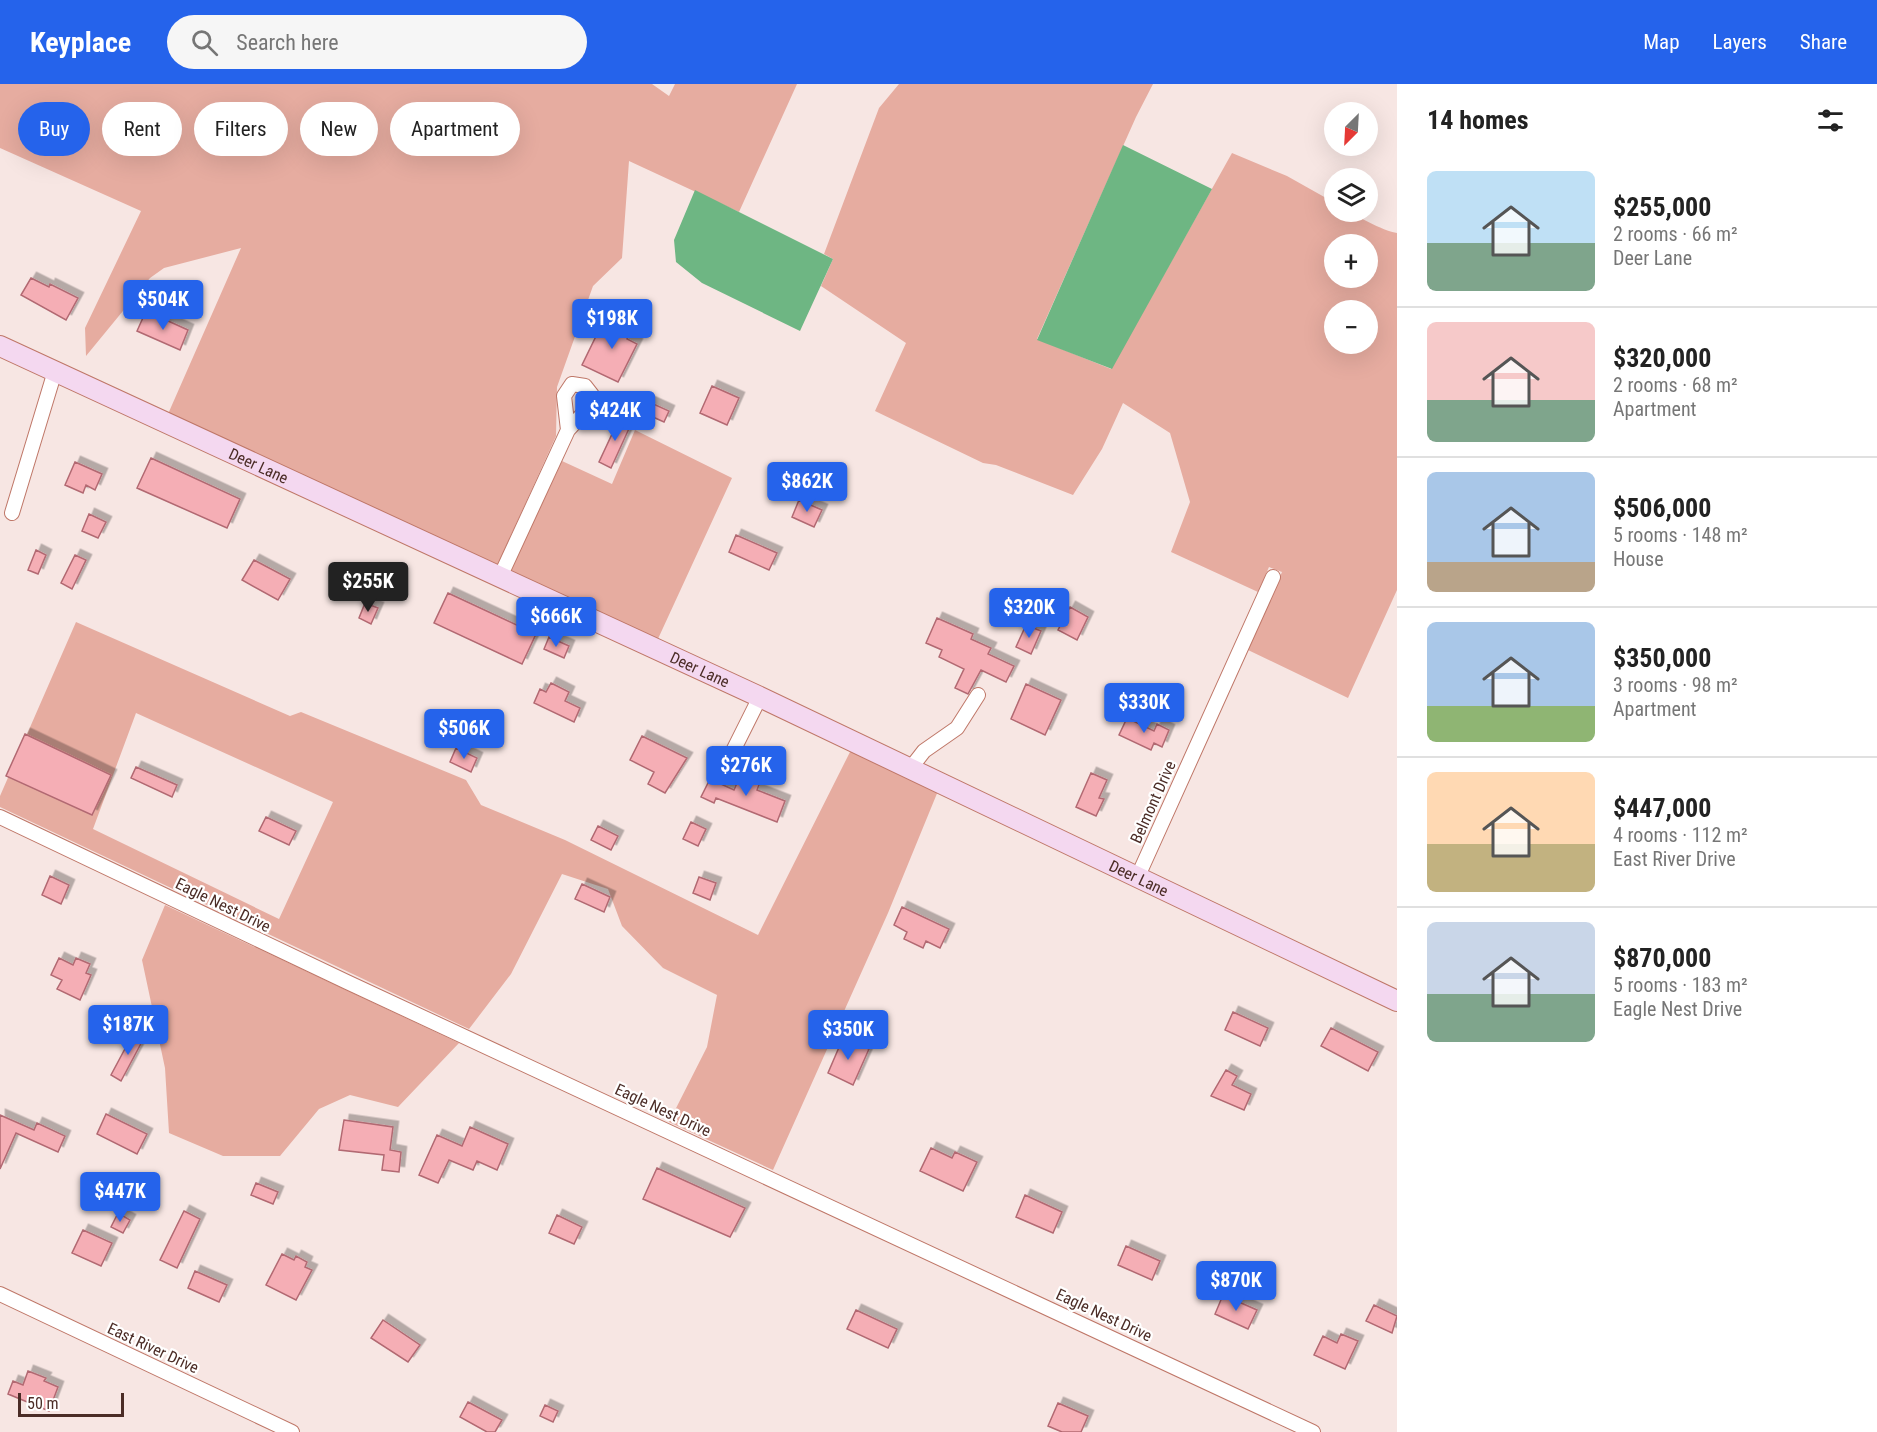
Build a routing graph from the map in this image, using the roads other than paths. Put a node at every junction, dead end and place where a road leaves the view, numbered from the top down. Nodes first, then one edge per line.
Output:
1 (0, 346) edge
2 (55, 371) junction
3 (568, 429) dead end
4 (12, 513) dead end
5 (500, 577) junction
6 (1273, 577) dead end
7 (978, 695) dead end
8 (760, 697) junction
9 (910, 769) junction
10 (722, 773) dead end
11 (0, 817) edge
12 (1138, 876) junction
13 (1397, 1001) edge
14 (0, 1294) edge
15 (292, 1432) edge
16 (1313, 1432) edge

1 - 2 street, Deer Lane
2 - 4 street
2 - 5 street, Deer Lane
3 - 5 street
5 - 8 street, Deer Lane
6 - 12 street, Belmont Drive
7 - 9 street
8 - 9 street, Deer Lane
8 - 10 street
9 - 12 street, Deer Lane
11 - 16 street, Eagle Nest Drive
12 - 13 street, Deer Lane
14 - 15 street, East River Drive

